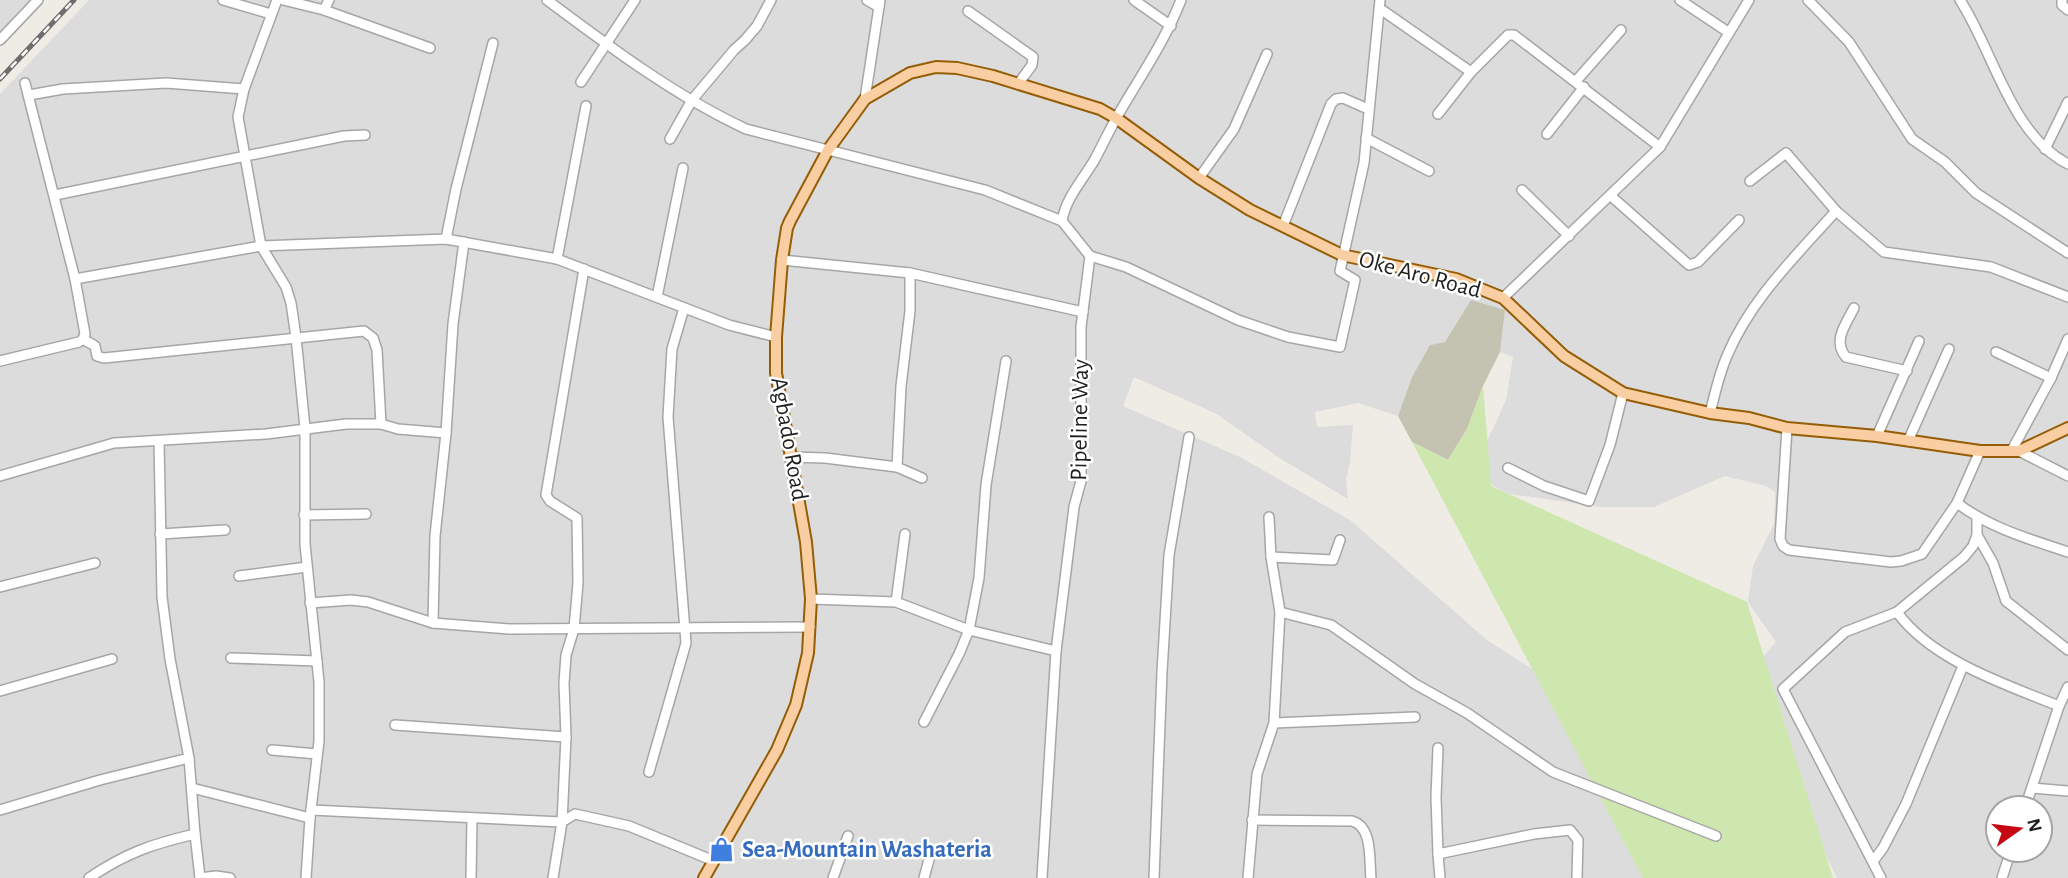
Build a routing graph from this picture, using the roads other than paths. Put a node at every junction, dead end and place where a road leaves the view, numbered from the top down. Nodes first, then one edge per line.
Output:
1 (38, 0) edge
2 (223, 0) edge
3 (276, 0) edge
4 (283, 0) edge
5 (329, 0) edge
6 (547, 0) edge
7 (635, 0) edge
8 (771, 0) edge
9 (867, 0) edge
10 (1134, 0) edge
11 (1181, 0) edge
12 (1680, 0) edge
13 (1749, 0) edge
14 (1808, 0) edge
15 (1960, 0) edge
16 (2062, 0) edge
17 (880, 4) edge
18 (1380, 4) edge
19 (324, 10) junction
20 (2068, 10) edge
21 (968, 11) dead end
22 (271, 14) junction
23 (1171, 26) junction
24 (1621, 30) dead end
25 (1728, 32) junction
26 (0, 40) edge
27 (493, 43) dead end
28 (606, 44) junction
29 (430, 48) dead end
30 (1267, 54) dead end
31 (1471, 72) junction
32 (1576, 80) junction
33 (581, 82) dead end
34 (25, 83) dead end
35 (1018, 84) junction
36 (1584, 87) junction
37 (244, 89) junction
38 (29, 95) junction
39 (865, 99) junction
40 (692, 100) junction
41 (2068, 102) edge
42 (586, 106) dead end
43 (1368, 109) junction
44 (1438, 114) dead end
45 (1116, 118) junction
46 (1547, 134) dead end
47 (366, 135) dead end
48 (1366, 138) junction
49 (670, 139) dead end
50 (1660, 147) junction
51 (2045, 149) junction
52 (828, 150) junction
53 (244, 157) junction
54 (2068, 164) edge
55 (682, 168) dead end
56 (1429, 171) dead end
57 (1199, 178) junction
58 (1750, 181) dead end
59 (1522, 190) dead end
60 (55, 195) junction
61 (1611, 196) junction
62 (1836, 211) junction
63 (1739, 220) dead end
64 (1062, 221) junction
65 (1283, 226) junction
66 (1569, 236) junction
67 (446, 239) junction
68 (464, 242) junction
69 (261, 246) junction
70 (2068, 253) edge
71 (1342, 255) junction
72 (1090, 256) junction
73 (557, 259) junction
74 (782, 260) junction
75 (584, 268) junction
76 (910, 273) junction
77 (75, 279) junction
78 (2068, 297) edge
79 (657, 298) junction
80 (1503, 298) junction
81 (684, 308) junction
82 (1854, 308) dead end
83 (1083, 312) junction
84 (296, 337) junction
85 (776, 337) junction
86 (83, 339) junction
87 (2068, 339) edge
88 (1919, 341) dead end
89 (1949, 349) dead end
90 (1996, 352) dead end
91 (0, 361) edge
92 (1006, 361) dead end
93 (1907, 371) junction
94 (2051, 378) junction
95 (1623, 393) junction
96 (1710, 413) junction
97 (381, 424) junction
98 (305, 428) junction
99 (1787, 428) junction
100 (2068, 428) edge
101 (446, 433) junction
102 (1877, 436) junction
103 (1189, 437) dead end
104 (159, 441) junction
105 (1908, 441) junction
106 (1980, 451) junction
107 (2015, 451) junction
108 (790, 457) junction
109 (897, 467) junction
110 (1508, 468) dead end
111 (0, 476) edge
112 (2068, 476) edge
113 (922, 478) dead end
114 (1957, 503) junction
115 (366, 514) dead end
116 (304, 515) junction
117 (1269, 517) dead end
118 (1977, 518) junction
119 (225, 530) dead end
120 (160, 534) junction
121 (905, 534) dead end
122 (1977, 535) junction
123 (1340, 540) dead end
124 (2068, 552) edge
125 (1271, 557) junction
126 (95, 563) dead end
127 (307, 567) junction
128 (239, 576) dead end
129 (0, 587) edge
130 (811, 599) junction
131 (896, 602) junction
132 (310, 603) junction
133 (1280, 612) junction
134 (1897, 612) junction
135 (433, 623) junction
136 (810, 627) junction
137 (685, 628) junction
138 (574, 629) junction
139 (969, 630) junction
140 (2068, 650) edge
141 (1056, 651) junction
142 (231, 658) dead end
143 (112, 659) dead end
144 (317, 661) junction
145 (1963, 666) junction
146 (2068, 687) edge
147 (0, 691) edge
148 (2059, 706) junction
149 (1415, 717) dead end
150 (924, 722) dead end
151 (1274, 723) junction
152 (395, 725) dead end
153 (566, 737) junction
154 (1437, 748) dead end
155 (272, 750) dead end
156 (317, 754) junction
157 (189, 758) junction
158 (649, 772) dead end
159 (192, 788) junction
160 (2032, 788) junction
161 (2068, 791) edge
162 (2030, 794) edge
163 (0, 810) edge
164 (310, 814) junction
165 (472, 818) junction
166 (1252, 820) junction
167 (562, 822) junction
168 (195, 834) junction
169 (848, 836) dead end
170 (1716, 836) dead end
171 (1438, 854) junction
172 (930, 856) dead end
173 (1874, 860) junction
174 (714, 861) junction
175 (89, 878) edge
176 (200, 878) edge
177 (230, 878) edge
178 (306, 878) edge
179 (471, 878) edge
180 (553, 878) edge
181 (704, 878) edge
182 (833, 878) edge
183 (924, 878) edge
184 (1042, 878) edge
185 (1154, 878) edge
186 (1248, 878) edge
187 (1371, 878) edge
188 (1440, 878) edge
189 (1577, 878) edge
190 (1881, 878) edge

1 - 26 street
2 - 22 street
3 - 22 street
4 - 19 street
5 - 19 street
6 - 28 street
7 - 28 street
8 - 40 street
9 - 17 street
10 - 23 street
11 - 23 street
12 - 25 street
13 - 25 street
14 - 70 street
15 - 51 street
16 - 20 street
17 - 39 street, Agbado Road
18 - 31 street
18 - 43 street
19 - 29 street
21 - 35 street
22 - 37 street
23 - 45 street
24 - 32 street
25 - 50 street
27 - 67 street
28 - 33 street
28 - 40 street
30 - 57 street
31 - 32 street
31 - 44 street
32 - 36 street
34 - 38 street
35 - 39 main road, Oke Aro Road
35 - 45 main road, Oke Aro Road
36 - 46 street
36 - 50 street
37 - 38 street
37 - 53 street
38 - 60 street
39 - 52 main road, Agbado Road
40 - 49 street
40 - 52 street
41 - 51 street
42 - 73 street
43 - 48 street
43 - 65 street
45 - 57 main road, Oke Aro Road
45 - 64 street
47 - 53 street
48 - 56 street
48 - 71 street
50 - 61 street
51 - 54 street
52 - 64 street
52 - 74 main road, Agbado Road
53 - 60 street
53 - 69 street
55 - 79 street
57 - 65 main road, Oke Aro Road
58 - 62 street
59 - 66 street
60 - 77 street
61 - 63 street
61 - 66 street
62 - 78 street
62 - 96 street
64 - 72 street
65 - 71 main road, Oke Aro Road
66 - 80 street
67 - 68 street
67 - 69 street
68 - 73 street
68 - 101 street
69 - 77 street
69 - 84 street
71 - 72 street
71 - 80 main road, Oke Aro Road
72 - 83 street, Pipeline Way
73 - 75 street
74 - 76 street
74 - 85 main road, Agbado Road
75 - 79 street
75 - 138 street
76 - 83 street
76 - 109 street
77 - 86 street
79 - 81 street
80 - 95 main road, Oke Aro Road
81 - 85 street
81 - 137 street
82 - 93 street
83 - 141 street, Pipeline Way
84 - 86 street
84 - 97 street
84 - 98 street
85 - 108 main road, Agbado Road
86 - 91 street
87 - 94 street
88 - 93 street
89 - 105 street
90 - 94 street
92 - 139 street
93 - 102 street
94 - 107 street
95 - 96 main road, Oke Aro Road
95 - 110 street
96 - 99 main road, Oke Aro Road
97 - 98 street
97 - 101 street
98 - 104 street
98 - 116 street
99 - 102 main road, Oke Aro Road
99 - 114 street
100 - 107 main road, Oke Aro Road
101 - 135 street
102 - 105 main road, Oke Aro Road
103 - 185 street
104 - 111 street
104 - 120 street
105 - 106 main road, Oke Aro Road
106 - 107 main road, Oke Aro Road
106 - 114 street
107 - 112 street
108 - 109 street
108 - 130 main road, Agbado Road
109 - 113 street
114 - 118 street
115 - 116 street
116 - 127 street
117 - 125 street
118 - 122 street
118 - 124 street
119 - 120 street
120 - 157 street
121 - 131 street
122 - 134 street
122 - 140 street
123 - 125 street
125 - 133 street
126 - 129 street
127 - 128 street
127 - 132 street
130 - 131 street
130 - 136 main road, Agbado Road
131 - 139 street
132 - 135 street
132 - 144 street
133 - 151 street
133 - 170 street
134 - 145 street
134 - 173 street
135 - 138 street
136 - 137 street
136 - 174 main road, Agbado Road
137 - 138 street
137 - 158 street
138 - 153 street
139 - 141 street
139 - 150 street
141 - 184 street, Pipeline Way
142 - 144 street
143 - 147 street
144 - 156 street
145 - 148 street
145 - 173 street
146 - 148 street
148 - 160 street
149 - 151 street
151 - 166 street
152 - 153 street
153 - 167 street
154 - 171 street
155 - 156 street
156 - 164 street
157 - 159 street
157 - 163 street
159 - 164 street
159 - 168 street
160 - 161 street
160 - 162 street
164 - 165 street
164 - 178 street
165 - 167 street
165 - 179 street
166 - 186 street
166 - 187 street
167 - 174 street
167 - 180 street
168 - 175 street
168 - 176 street
169 - 182 street
171 - 188 street
171 - 189 street
172 - 183 street
173 - 190 street
174 - 181 main road, Agbado Road
176 - 177 street

